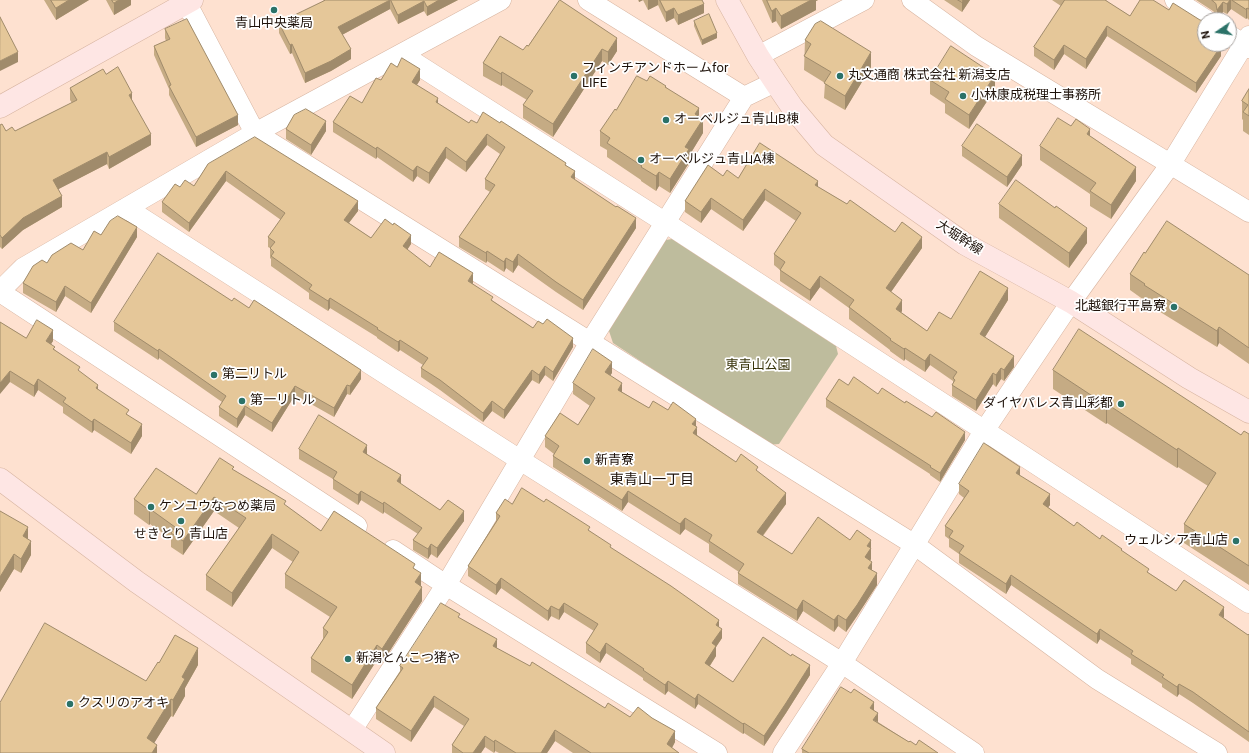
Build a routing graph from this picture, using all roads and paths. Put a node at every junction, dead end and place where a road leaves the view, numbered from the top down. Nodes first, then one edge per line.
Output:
1 (501, 0) edge
2 (588, 0) edge
3 (728, 0) edge
4 (864, 0) edge
5 (912, 0) edge
6 (1175, 0) edge
7 (188, 1) edge
8 (1197, 14) edge
9 (1243, 41) edge
10 (401, 54) junction
11 (758, 56) junction
12 (775, 82) junction
13 (744, 97) junction
14 (0, 108) edge
15 (255, 133) junction
16 (1170, 165) junction
17 (126, 208) junction
18 (1249, 212) edge
19 (666, 223) junction
20 (0, 292) edge
21 (1071, 302) junction
22 (590, 342) junction
23 (1249, 412) edge
24 (984, 431) junction
25 (520, 460) junction
26 (0, 479) edge
27 (915, 545) junction
28 (446, 585) junction
29 (1249, 603) edge
30 (842, 662) junction
31 (352, 730) junction
32 (384, 753) edge
33 (717, 753) edge
34 (783, 753) edge
35 (974, 753) edge
36 (1217, 753) edge

1 - 10 street
2 - 13 street
3 - 11 street, 大堀幹線
4 - 11 street
5 - 16 street
6 - 8 street
7 - 14 street
7 - 15 street
9 - 16 street
10 - 15 street
10 - 19 street
11 - 12 street, 大堀幹線
12 - 13 street
12 - 21 street, 大堀幹線
13 - 19 street
15 - 17 street
15 - 22 street
16 - 18 street
16 - 21 street
17 - 20 street
17 - 25 street
19 - 22 street
19 - 24 street
20 - 28 street
21 - 23 street, 大堀幹線
21 - 24 street
22 - 25 street
22 - 27 street
24 - 27 street
24 - 29 street
25 - 28 street
25 - 30 street
26 - 31 street
27 - 30 street
27 - 36 street
28 - 31 street
28 - 33 street
30 - 34 street
30 - 35 street
31 - 32 street

